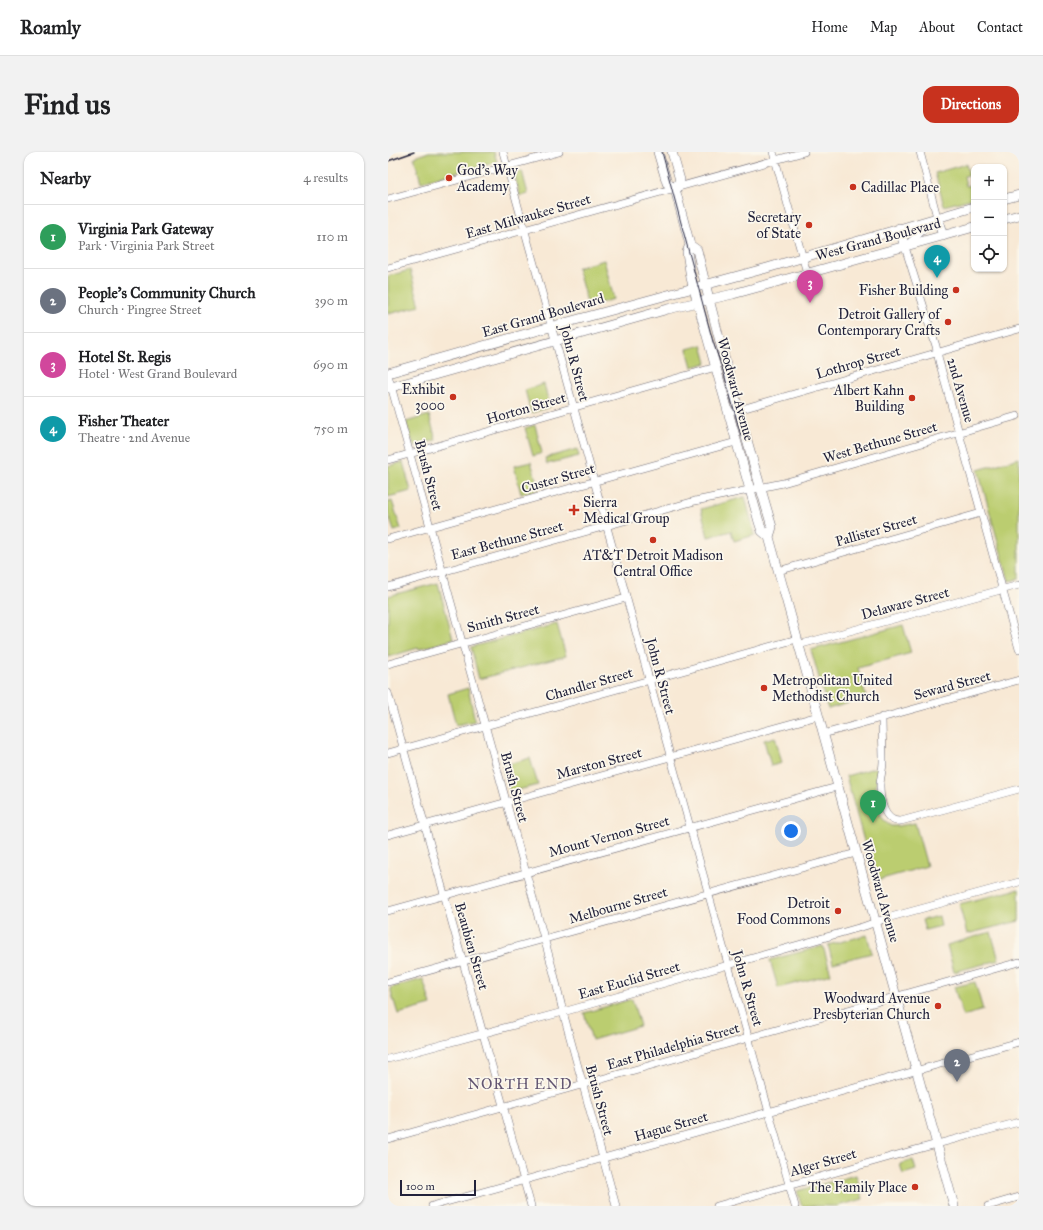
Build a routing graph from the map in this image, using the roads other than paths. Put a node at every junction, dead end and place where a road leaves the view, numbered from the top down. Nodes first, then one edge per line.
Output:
1 (503, 152) edge
2 (558, 152) edge
3 (658, 152) edge
4 (672, 152) edge
5 (773, 152) edge
6 (804, 152) edge
7 (920, 152) edge
8 (776, 160) junction
9 (507, 166) junction
10 (675, 189) junction
11 (1019, 195) edge
12 (1007, 198) edge
13 (388, 199) edge
14 (971, 208) edge
15 (1019, 215) edge
16 (937, 217) junction
17 (1007, 218) edge
18 (900, 228) junction
19 (971, 228) edge
20 (525, 231) junction
21 (943, 236) junction
22 (690, 244) junction
23 (835, 247) junction
24 (905, 247) junction
25 (802, 257) junction
26 (840, 264) junction
27 (388, 268) edge
28 (767, 268) junction
29 (807, 273) junction
30 (729, 278) junction
31 (772, 283) junction
32 (705, 284) junction
33 (694, 288) junction
34 (679, 291) junction
35 (733, 294) junction
36 (708, 300) junction
37 (698, 303) junction
38 (682, 306) junction
39 (569, 321) junction
40 (551, 326) junction
41 (1019, 329) edge
42 (568, 338) junction
43 (555, 342) junction
44 (493, 343) junction
45 (937, 353) junction
46 (442, 358) junction
47 (492, 359) junction
48 (716, 367) junction
49 (446, 372) junction
50 (388, 374) edge
51 (390, 388) edge
52 (574, 408) junction
53 (738, 410) junction
54 (728, 413) junction
55 (1017, 416) dead end
56 (959, 432) junction
57 (736, 442) junction
58 (410, 454) junction
59 (388, 460) edge
60 (594, 482) junction
61 (760, 488) junction
62 (750, 490) junction
63 (981, 513) junction
64 (606, 526) junction
65 (430, 528) junction
66 (769, 538) junction
67 (388, 539) edge
68 (778, 571) junction
69 (442, 572) junction
70 (1019, 585) edge
71 (388, 586) edge
72 (1003, 590) junction
73 (626, 598) junction
74 (798, 642) junction
75 (462, 643) junction
76 (1019, 649) edge
77 (388, 664) edge
78 (648, 680) junction
79 (1019, 680) edge
80 (388, 694) edge
81 (818, 716) junction
82 (882, 717) junction
83 (485, 726) junction
84 (823, 734) junction
85 (403, 749) junction
86 (388, 753) edge
87 (670, 757) junction
88 (837, 787) junction
89 (1019, 789) edge
90 (506, 802) junction
91 (424, 825) junction
92 (689, 827) junction
93 (388, 835) edge
94 (856, 853) junction
95 (525, 873) junction
96 (1019, 882) edge
97 (708, 894) junction
98 (444, 895) junction
99 (388, 911) edge
100 (875, 922) junction
101 (544, 939) junction
102 (463, 962) junction
103 (1019, 962) edge
104 (728, 965) junction
105 (388, 982) edge
106 (896, 996) junction
107 (563, 1012) junction
108 (483, 1033) junction
109 (748, 1038) junction
110 (1019, 1042) edge
111 (388, 1059) edge
112 (916, 1070) junction
113 (583, 1084) junction
114 (503, 1107) junction
115 (769, 1112) junction
116 (1019, 1122) edge
117 (388, 1138) edge
118 (937, 1144) junction
119 (603, 1158) junction
120 (524, 1181) junction
121 (789, 1186) junction
122 (1019, 1198) edge
123 (432, 1206) edge
124 (531, 1206) edge
125 (616, 1206) edge
126 (717, 1206) edge
127 (795, 1206) edge
128 (954, 1206) edge
129 (988, 1206) edge

1 - 9 street, John R Street
2 - 9 street
3 - 10 main road, Woodward Avenue
4 - 10 main road, Woodward Avenue
5 - 8 street
6 - 8 street, East Milwaukee Street
7 - 16 street
8 - 10 street, East Milwaukee Street
8 - 25 street
9 - 13 street
9 - 20 street, John R Street
10 - 20 street, East Milwaukee Street
10 - 22 main road, Woodward Avenue
11 - 12 main road
14 - 16 main road, West Grand Boulevard
15 - 17 main road
16 - 18 main road, West Grand Boulevard
16 - 21 main road
16 - 24 street
18 - 23 main road, West Grand Boulevard
18 - 24 main road
19 - 21 main road, West Grand Boulevard
20 - 27 street, East Milwaukee Street
20 - 40 street, John R Street
21 - 24 main road, West Grand Boulevard
22 - 32 main road, Woodward Avenue
22 - 33 main road, Woodward Avenue
23 - 25 main road, West Grand Boulevard
23 - 26 main road
24 - 26 main road, West Grand Boulevard
24 - 45 street, 2nd Avenue
25 - 28 main road, West Grand Boulevard
25 - 29 street
26 - 29 main road, West Grand Boulevard
28 - 30 main road, West Grand Boulevard
28 - 31 main road
29 - 31 main road, West Grand Boulevard
30 - 32 main road, West Grand Boulevard
30 - 35 main road
31 - 35 main road, West Grand Boulevard
32 - 33 main road, East Grand Boulevard
32 - 36 main road, Woodward Avenue
33 - 34 main road, East Grand Boulevard
33 - 37 main road, Woodward Avenue
34 - 38 main road
34 - 39 main road, East Grand Boulevard
35 - 36 main road, West Grand Boulevard
36 - 37 main road, West Grand Boulevard
36 - 53 main road, Woodward Avenue
37 - 38 main road, East Grand Boulevard
37 - 48 main road, Woodward Avenue
38 - 42 main road, East Grand Boulevard
39 - 40 main road, East Grand Boulevard
39 - 42 main road
40 - 43 street, John R Street
40 - 44 main road, East Grand Boulevard
41 - 45 street, Lothrop Street
42 - 43 main road, East Grand Boulevard
43 - 47 main road, East Grand Boulevard
43 - 52 street, John R Street
44 - 46 main road, East Grand Boulevard
44 - 47 main road
45 - 53 street, Lothrop Street
45 - 56 street, 2nd Avenue
46 - 49 main road
46 - 50 main road, East Grand Boulevard
47 - 49 main road, East Grand Boulevard
48 - 52 street, Horton Street
48 - 54 main road, Woodward Avenue
49 - 51 main road, East Grand Boulevard
50 - 51 street, Brush Street
51 - 58 street, Brush Street
52 - 58 street, Horton Street
52 - 60 street, John R Street
53 - 54 street, Lothrop Street
53 - 61 main road, Woodward Avenue
54 - 57 main road, Woodward Avenue
55 - 56 street, West Bethune Street
56 - 61 street, West Bethune Street
56 - 63 street, 2nd Avenue
57 - 60 street, Custer Street
57 - 62 main road, Woodward Avenue
58 - 59 street, Horton Street
58 - 65 street, Brush Street
60 - 64 street, John R Street
60 - 65 street, Custer Street
61 - 62 street, West Bethune Street
61 - 66 main road, Woodward Avenue
62 - 64 street, East Bethune Street
62 - 66 main road, Woodward Avenue
63 - 68 street, Pallister Street
63 - 72 street, 2nd Avenue
64 - 69 street, East Bethune Street
64 - 73 street, John R Street
65 - 67 street, Custer Street
65 - 69 street, Brush Street
66 - 68 main road, Woodward Avenue
68 - 74 main road, Woodward Avenue
69 - 71 street, East Bethune Street
69 - 75 street, Brush Street
70 - 72 street, Delaware Street
72 - 74 street, Delaware Street
72 - 76 street, 2nd Avenue
73 - 75 street, Smith Street
73 - 78 street, John R Street
74 - 78 street, Chandler Street
74 - 81 main road, Woodward Avenue
75 - 77 street, Smith Street
75 - 83 street, Brush Street
78 - 83 street, Chandler Street
78 - 87 street, John R Street
79 - 82 street, Seward Street
80 - 85 street, Beaubien Street
81 - 84 main road, Woodward Avenue
81 - 87 street, Marston Street
82 - 84 street, Seward Street
82 - 89 street
83 - 85 street, Chandler Street
83 - 90 street, Brush Street
84 - 88 main road, Woodward Avenue
85 - 86 street, Chandler Street
85 - 91 street, Beaubien Street
87 - 90 street, Marston Street
87 - 92 street, John R Street
88 - 92 street, Mount Vernon Street
88 - 94 main road, Woodward Avenue
90 - 91 street, Marston Street
90 - 95 street, Brush Street
91 - 93 street, Marston Street
91 - 98 street, Beaubien Street
92 - 95 street, Mount Vernon Street
92 - 97 street, John R Street
94 - 97 street, Melbourne Street
94 - 100 main road, Woodward Avenue
95 - 98 street, Mount Vernon Street
95 - 101 street, Brush Street
96 - 100 street, East Euclid Street
97 - 101 street, Melbourne Street
97 - 104 street, John R Street
98 - 99 street, Mount Vernon Street
98 - 102 street, Beaubien Street
100 - 104 street, East Euclid Street
100 - 106 main road, Woodward Avenue
101 - 102 street, Melbourne Street
101 - 107 street, Brush Street
102 - 105 street, Melbourne Street
102 - 108 street, Beaubien Street
103 - 106 street, East Philadelphia Street
104 - 107 street, East Euclid Street
104 - 109 street, John R Street
106 - 109 street, East Philadelphia Street
106 - 112 main road, Woodward Avenue
107 - 108 street, East Euclid Street
107 - 113 street, Brush Street
108 - 111 street, East Euclid Street
108 - 114 street, Beaubien Street
109 - 113 street, East Philadelphia Street
109 - 115 street, John R Street
110 - 112 street, Hague Street
112 - 115 street, Hague Street
112 - 118 main road, Woodward Avenue
113 - 114 street, East Philadelphia Street
113 - 119 street, Brush Street
114 - 117 street, East Philadelphia Street
114 - 120 street, Beaubien Street
115 - 119 street, Hague Street
115 - 121 street, John R Street
116 - 118 street, Alger Street
118 - 121 street, Alger Street
118 - 128 main road, Woodward Avenue
119 - 120 street, Hague Street
119 - 125 street, Brush Street
120 - 123 street, Hague Street
120 - 124 street, Beaubien Street
121 - 126 street, Alger Street
121 - 127 street, John R Street
122 - 129 street

